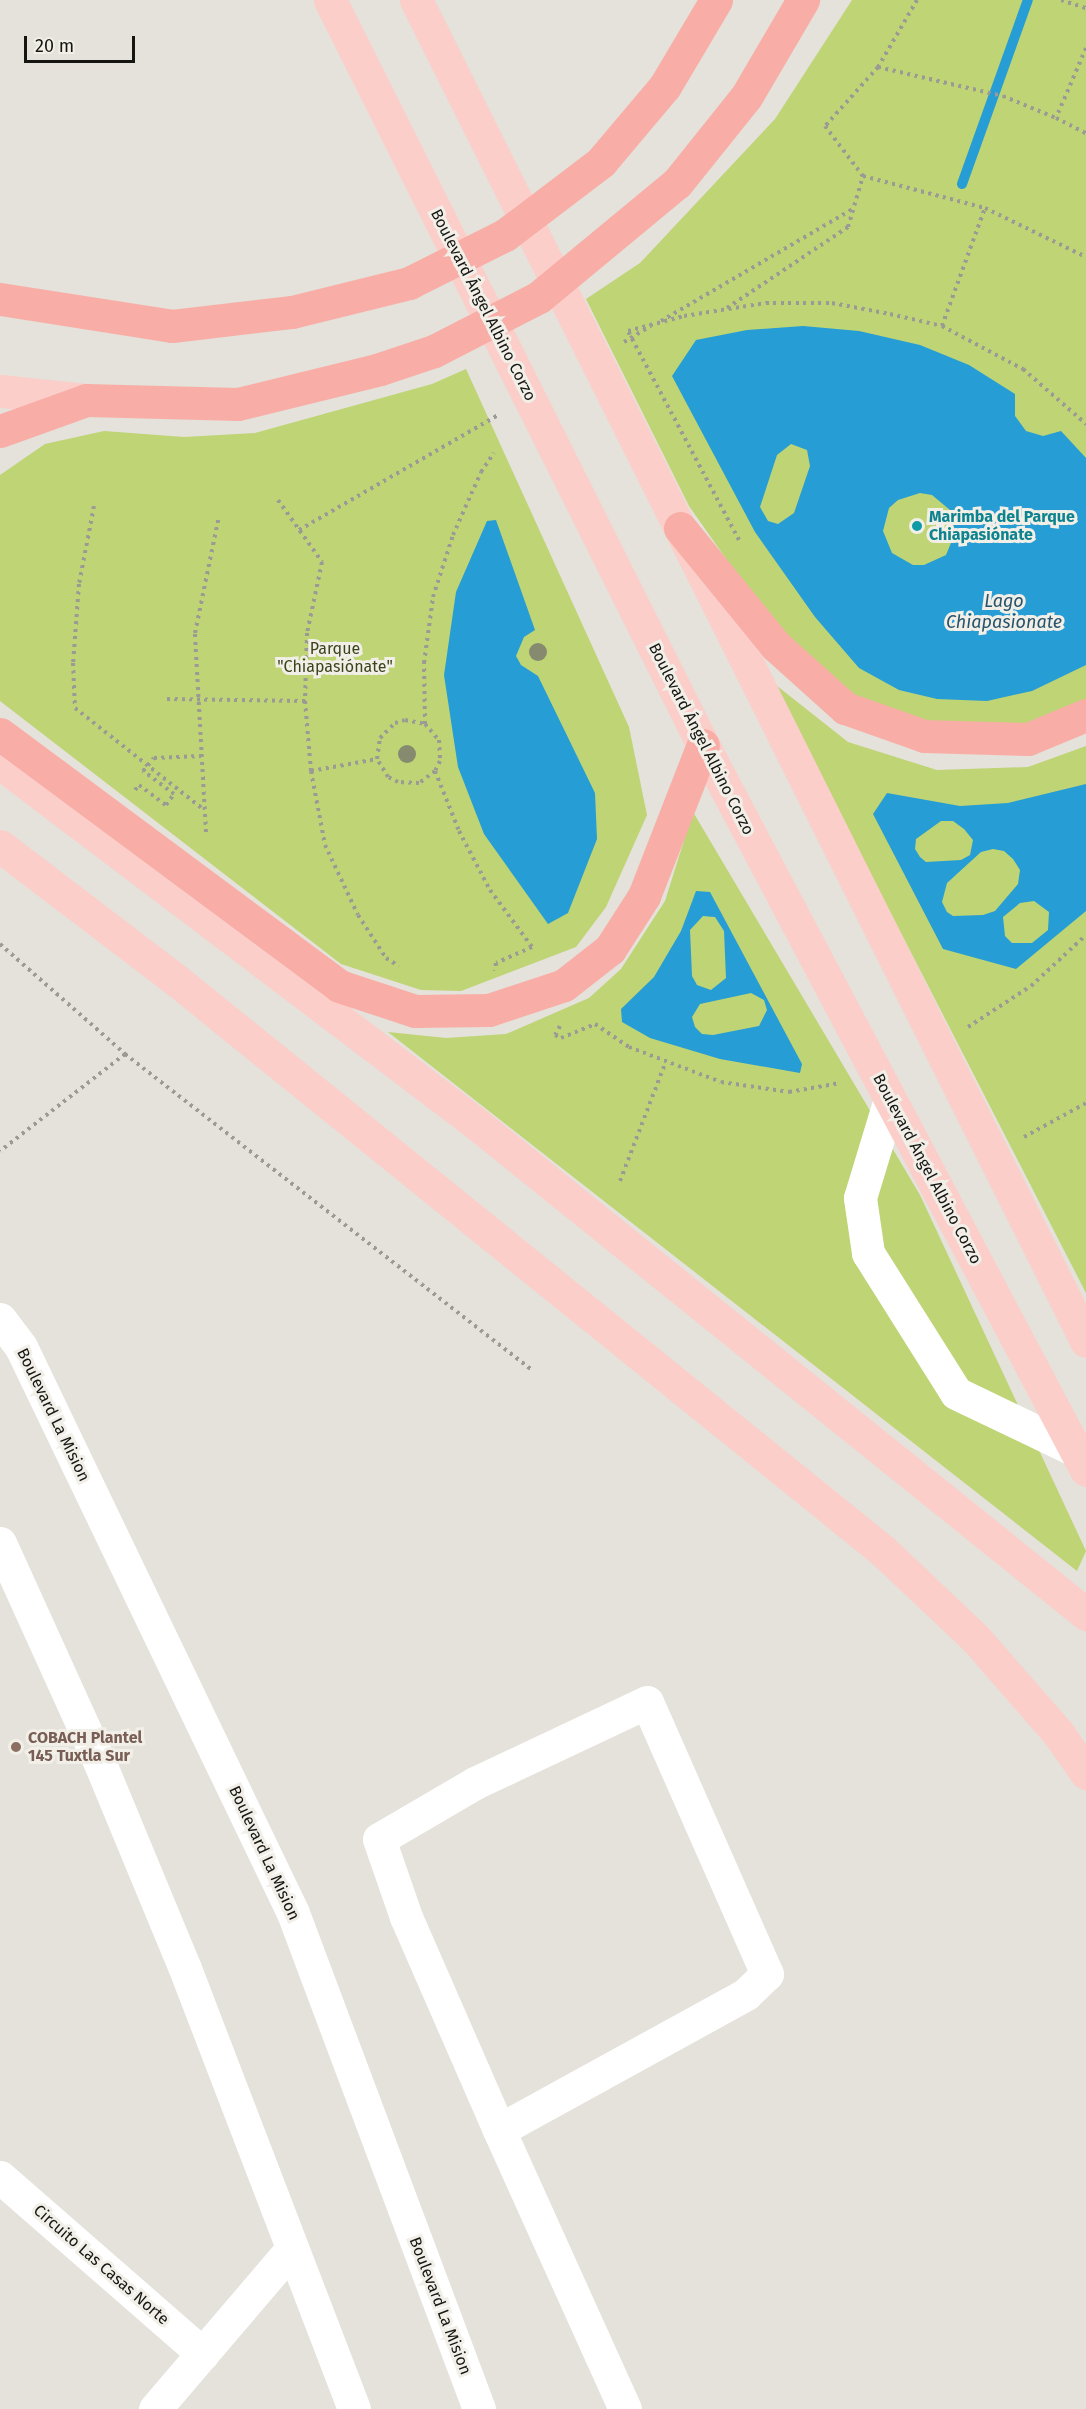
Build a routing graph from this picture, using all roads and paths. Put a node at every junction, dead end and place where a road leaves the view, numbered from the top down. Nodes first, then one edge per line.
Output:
1 (330, 0) edge
2 (416, 0) edge
3 (717, 0) edge
4 (917, 0) edge
5 (1061, 0) edge
6 (803, 3) edge
7 (1086, 8) edge
8 (1086, 48) edge
9 (878, 67) junction
10 (1056, 118) junction
11 (1086, 133) edge
12 (863, 176) junction
13 (985, 207) junction
14 (1086, 257) edge
15 (0, 299) edge
16 (723, 310) junction
17 (942, 326) junction
18 (0, 391) edge
19 (86, 400) junction
20 (1086, 424) edge
21 (0, 431) edge
22 (494, 453) dead end
23 (278, 500) dead end
24 (94, 506) dead end
25 (219, 516) dead end
26 (680, 528) junction
27 (743, 546) dead end
28 (167, 699) dead end
29 (197, 699) junction
30 (306, 701) junction
31 (1086, 715) edge
32 (425, 724) junction
33 (0, 734) edge
34 (703, 745) junction
35 (201, 756) junction
36 (377, 759) junction
37 (0, 763) edge
38 (148, 765) junction
39 (311, 771) junction
40 (435, 771) junction
41 (131, 796) dead end
42 (204, 810) junction
43 (206, 832) dead end
44 (0, 846) edge
45 (1086, 935) edge
46 (0, 944) edge
47 (532, 947) dead end
48 (402, 968) dead end
49 (493, 971) dead end
50 (482, 975) dead end
51 (568, 1023) dead end
52 (962, 1030) dead end
53 (125, 1054) junction
54 (665, 1064) junction
55 (840, 1083) dead end
56 (890, 1099) junction
57 (1086, 1103) edge
58 (1019, 1140) dead end
59 (0, 1151) edge
60 (620, 1181) dead end
61 (0, 1319) edge
62 (1086, 1341) edge
63 (532, 1370) dead end
64 (1081, 1460) edge
65 (0, 1543) edge
66 (1086, 1614) edge
67 (1086, 1773) edge
68 (499, 2130) junction
69 (0, 2177) edge
70 (290, 2251) junction
71 (202, 2354) junction
72 (155, 2409) edge
73 (354, 2409) edge
74 (479, 2409) edge
75 (626, 2409) edge

1 - 34 main road, Boulevard Ángel Albino Corzo
2 - 26 main road
3 - 15 highway
4 - 9 path
5 - 7 path
6 - 19 highway
8 - 10 path
9 - 10 path
9 - 12 path
10 - 11 path
12 - 13 path
12 - 16 path
13 - 14 path
13 - 17 path
16 - 17 path
16 - 27 path
17 - 20 path
18 - 19 main road
19 - 21 highway
22 - 32 path
23 - 30 path
24 - 38 path
25 - 29 path
26 - 31 highway
26 - 62 main road
28 - 29 path
29 - 30 path
29 - 35 path
30 - 39 path
32 - 36 path
32 - 40 path
33 - 34 highway
34 - 56 main road, Boulevard Ángel Albino Corzo
35 - 38 path
35 - 42 path
36 - 39 path
36 - 40 path
37 - 66 main road
38 - 41 path
38 - 42 path
39 - 48 path
40 - 47 path
42 - 43 path
44 - 67 main road
45 - 52 path
46 - 53 path
49 - 50 path
51 - 54 path
53 - 59 path
53 - 63 path
54 - 55 path
54 - 60 path
56 - 64 main road, Boulevard Ángel Albino Corzo
56 - 64 street
57 - 58 path
61 - 74 street, Boulevard La Mision
65 - 70 street
68 - 68 street
68 - 75 street
69 - 71 street, Circuito Las Casas Norte
70 - 71 street
70 - 73 street
71 - 72 street

